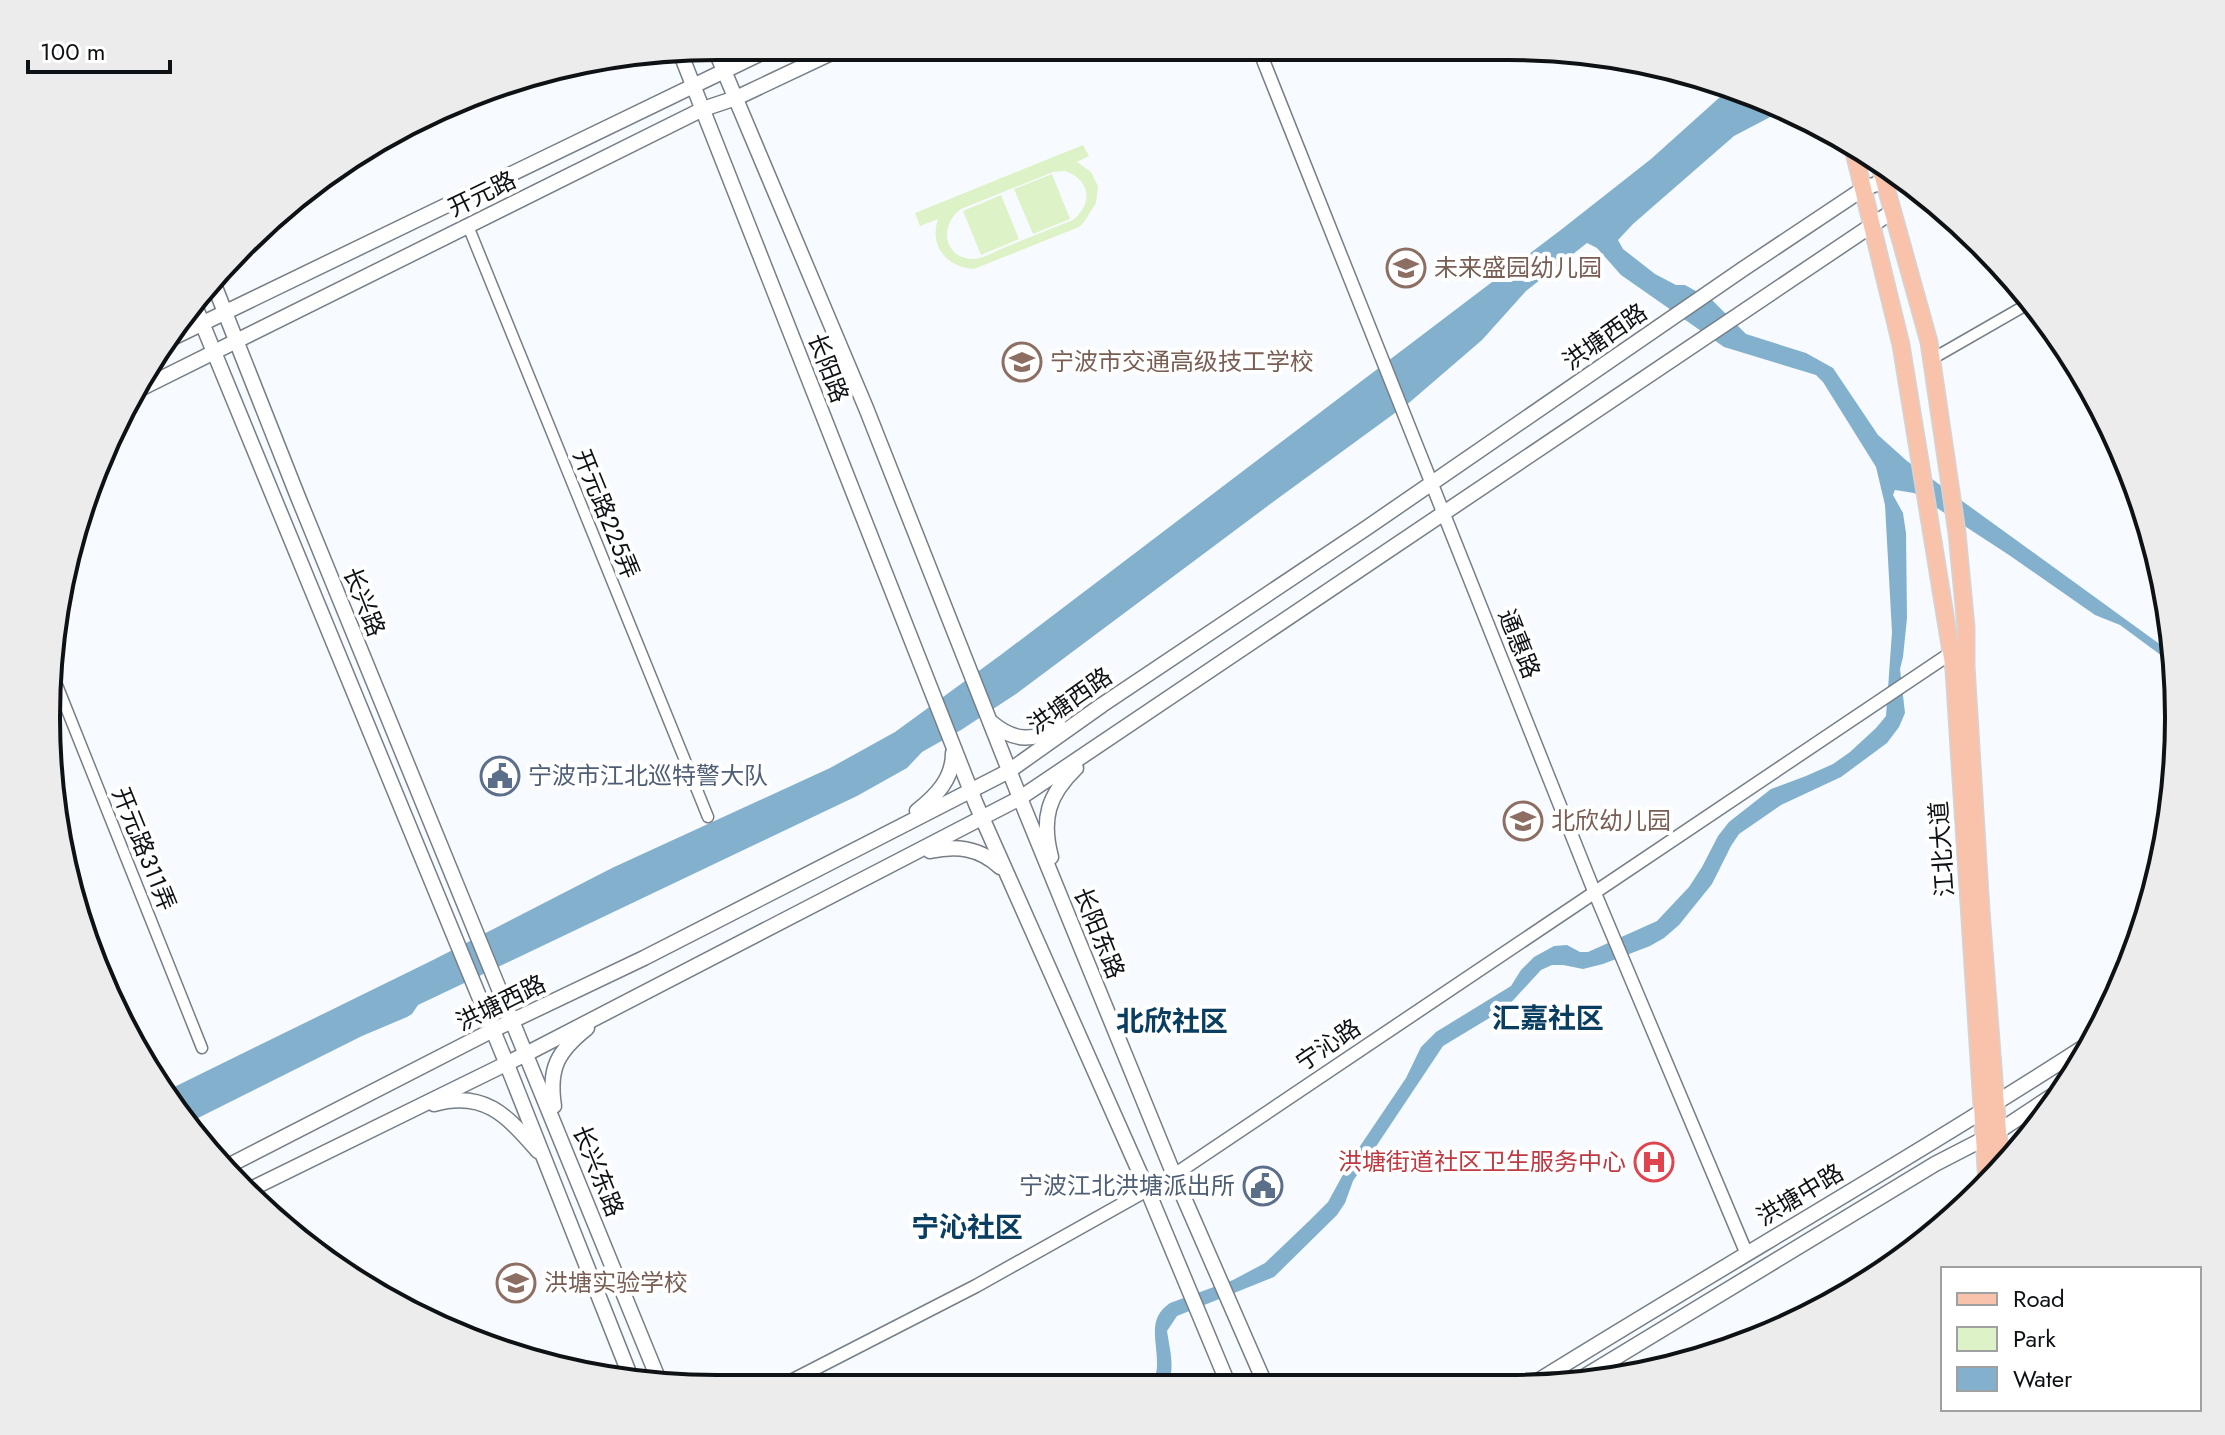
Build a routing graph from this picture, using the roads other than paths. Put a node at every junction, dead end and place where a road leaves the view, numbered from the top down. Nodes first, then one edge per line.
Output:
1 (719, 60) edge
2 (748, 60) edge
3 (816, 60) edge
4 (1263, 60) edge
5 (684, 61) edge
6 (724, 72) junction
7 (694, 86) junction
8 (736, 98) junction
9 (703, 109) junction
10 (1856, 160) edge
11 (1879, 175) edge
12 (1884, 179) edge
13 (1863, 189) junction
14 (1893, 211) junction
15 (1871, 224) junction
16 (468, 226) junction
17 (217, 292) edge
18 (2021, 308) edge
19 (225, 312) junction
20 (199, 314) edge
21 (203, 323) junction
22 (186, 331) edge
23 (237, 341) junction
24 (214, 352) junction
25 (1932, 359) junction
26 (152, 383) edge
27 (1431, 484) junction
28 (1443, 513) junction
29 (1967, 642) junction
30 (1951, 654) junction
31 (61, 694) edge
32 (1086, 716) junction
33 (988, 718) junction
34 (952, 742) junction
35 (1103, 743) junction
36 (1009, 771) junction
37 (970, 790) junction
38 (1020, 798) junction
39 (708, 817) dead end
40 (982, 819) junction
41 (896, 828) junction
42 (911, 855) junction
43 (1007, 874) junction
44 (1594, 891) junction
45 (1063, 904) junction
46 (494, 975) joint
47 (474, 984) joint
48 (609, 1010) junction
49 (513, 1021) junction
50 (493, 1030) junction
51 (202, 1048) dead end
52 (526, 1054) junction
53 (2071, 1055) edge
54 (506, 1062) junction
55 (2039, 1105) edge
56 (1990, 1107) junction
57 (403, 1113) junction
58 (558, 1132) junction
59 (1992, 1135) junction
60 (1997, 1156) edge
61 (544, 1158) junction
62 (234, 1163) edge
63 (1989, 1164) edge
64 (1174, 1175) junction
65 (257, 1186) edge
66 (1147, 1189) junction
67 (1746, 1252) junction
68 (627, 1368) edge
69 (1598, 1368) edge
70 (655, 1372) edge
71 (1549, 1374) edge
72 (802, 1375) edge
73 (1224, 1375) edge
74 (1261, 1375) edge

1 - 6 main road, 长阳路
2 - 6 main road, 开元路
3 - 8 main road, 开元路
4 - 27 street, 通惠路
5 - 7 main road, 长阳路
6 - 7 main road, 开元路
6 - 8 main road, 长阳路
7 - 9 main road, 长阳路
7 - 19 main road, 开元路
8 - 9 main road, 开元路
8 - 33 main road, 长阳路
9 - 16 main road, 开元路
9 - 34 main road, 长阳路
10 - 13 main road
11 - 13 main road, 洪塘西路
12 - 14 main road
13 - 15 main road
13 - 27 main road, 洪塘西路
14 - 15 main road
14 - 25 main road
15 - 28 main road
15 - 30 main road, 江北大道
16 - 23 main road, 开元路
16 - 39 street, 开元路225弄
17 - 19 main road, 长兴路
18 - 25 street
19 - 21 main road, 开元路
19 - 23 main road, 长兴路
20 - 21 main road, 长兴路
21 - 22 main road, 开元路
21 - 24 main road, 长兴路
23 - 24 main road, 开元路
23 - 46 main road, 长兴路
24 - 26 main road, 开元路
24 - 47 main road, 长兴路
25 - 29 main road, 江北大道
27 - 28 street, 通惠路
27 - 32 main road, 洪塘西路
28 - 35 main road
28 - 44 street, 通惠路
29 - 30 street, 宁沁路
29 - 56 main road, 江北大道
30 - 44 street, 宁沁路
30 - 56 main road, 江北大道
31 - 51 street, 开元路311弄
32 - 33 main road
32 - 36 main road, 洪塘西路
33 - 36 main road, 长阳东路
34 - 37 main road
34 - 41 main road
35 - 38 main road
35 - 45 main road
36 - 37 main road, 洪塘西路
36 - 38 main road, 长阳东路
37 - 40 main road
37 - 41 main road, 洪塘西路
38 - 40 main road
38 - 45 main road, 长阳东路
40 - 42 main road
40 - 43 main road
41 - 49 main road, 洪塘西路
42 - 43 main road
42 - 48 main road
43 - 66 main road
44 - 64 street, 宁沁路
44 - 67 street, 通惠路
45 - 64 main road, 长阳东路
46 - 49 main road, 长兴东路
47 - 50 main road, 长兴东路
48 - 52 main road
48 - 58 main road
49 - 50 main road, 洪塘西路
49 - 52 main road, 长兴东路
50 - 54 main road, 长兴东路
50 - 62 main road, 洪塘西路
52 - 54 main road
52 - 58 main road, 长兴东路
53 - 56 main road, 洪塘中路
54 - 57 main road
54 - 61 main road, 长兴东路
55 - 59 main road, 洪塘中路
56 - 59 main road, 江北大道
56 - 67 main road, 洪塘中路
57 - 61 main road
57 - 65 main road
58 - 70 main road, 长兴东路
59 - 60 main road, 江北大道
59 - 63 main road, 江北大道
59 - 69 main road, 洪塘中路
61 - 68 main road, 长兴东路
64 - 66 street, 宁沁路
64 - 74 main road, 长阳东路
66 - 72 street, 宁沁路
66 - 73 main road
67 - 71 main road, 洪塘中路

